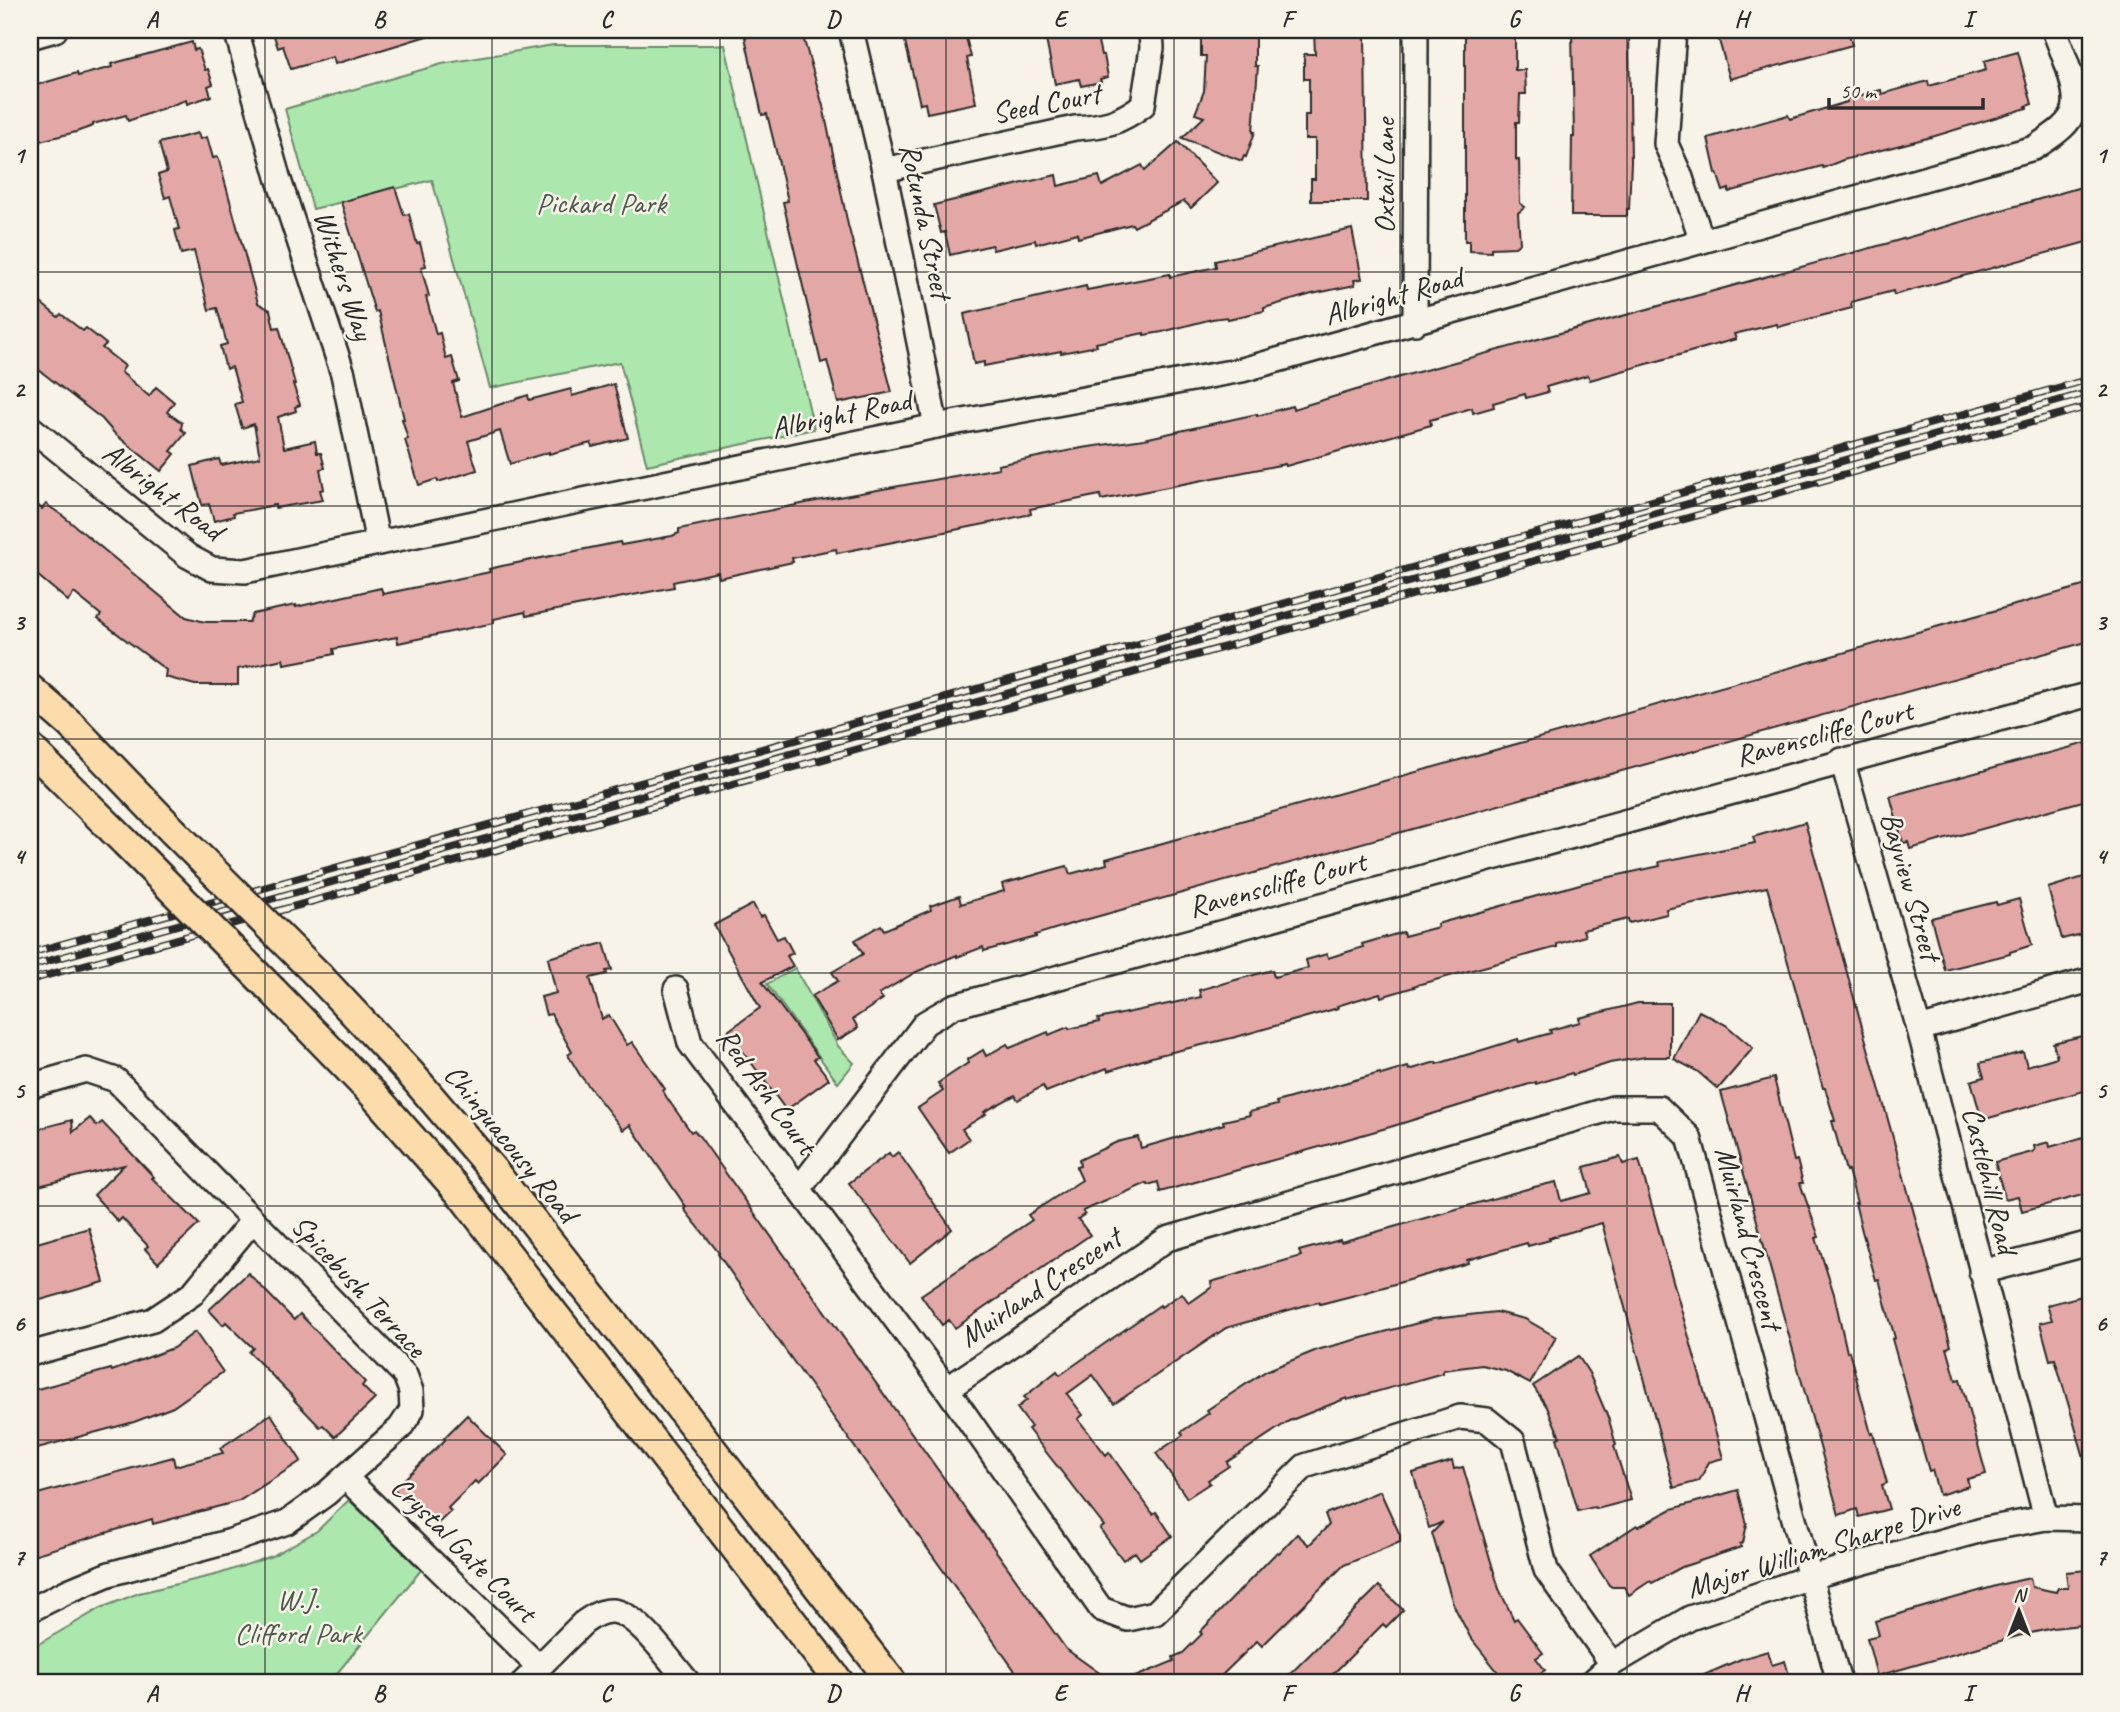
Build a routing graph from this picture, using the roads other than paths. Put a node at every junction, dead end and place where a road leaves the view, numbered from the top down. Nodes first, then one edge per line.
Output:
1 (55, 30) edge
2 (236, 30) edge
3 (851, 30) edge
4 (1151, 30) edge
5 (1416, 30) edge
6 (1674, 30) edge
7 (2054, 30) edge
8 (30, 37) edge
9 (884, 170) junction
10 (1702, 240) junction
11 (1415, 323) junction
12 (936, 426) junction
13 (30, 427) edge
14 (378, 543) junction
15 (30, 689) edge
16 (2090, 694) edge
17 (30, 748) edge
18 (1842, 760) junction
19 (2090, 980) edge
20 (676, 989) dead end
21 (1919, 1029) junction
22 (30, 1086) edge
23 (799, 1189) junction
24 (253, 1220) junction
25 (2090, 1243) edge
26 (1981, 1272) junction
27 (30, 1354) edge
28 (947, 1389) junction
29 (345, 1477) junction
30 (2046, 1518) junction
31 (2090, 1520) edge
32 (1810, 1577) junction
33 (30, 1611) edge
34 (1612, 1664) junction
35 (532, 1675) edge
36 (688, 1682) edge
37 (839, 1682) edge
38 (892, 1682) edge
39 (1592, 1682) edge
40 (1839, 1682) edge

1 - 8 street
2 - 14 street, Withers Way
3 - 9 street, Rotunda Street
4 - 9 street, Seed Court
5 - 11 street, Oxtail Lane
6 - 10 street
7 - 10 street, Albright Road
9 - 12 street, Rotunda Street
10 - 11 street, Albright Road
11 - 12 street, Albright Road
12 - 14 street, Albright Road
13 - 14 street, Albright Road
15 - 38 main road, Chinguacousy Road, bridge
16 - 18 street, Ravenscliffe Court
17 - 37 main road, bridge
18 - 21 street, Bayview Street
18 - 23 street, Ravenscliffe Court
19 - 21 street
20 - 23 street, Red Ash Court
21 - 26 street, Castlehill Road
22 - 24 street, Spicebush Terrace
23 - 28 street
24 - 27 street
24 - 29 street, Spicebush Terrace
25 - 26 street
26 - 30 street, Castlehill Road
28 - 32 street, Muirland Crescent
28 - 34 street, Muirland Crescent
29 - 33 street, Spicebush Terrace
29 - 35 street, Crystal Gate Court
30 - 31 street, Major William Sharpe Drive
30 - 32 street, Major William Sharpe Drive
32 - 34 street, Major William Sharpe Drive
32 - 40 street, Muirland Crescent
34 - 39 street, Major William Sharpe Drive
35 - 36 street

